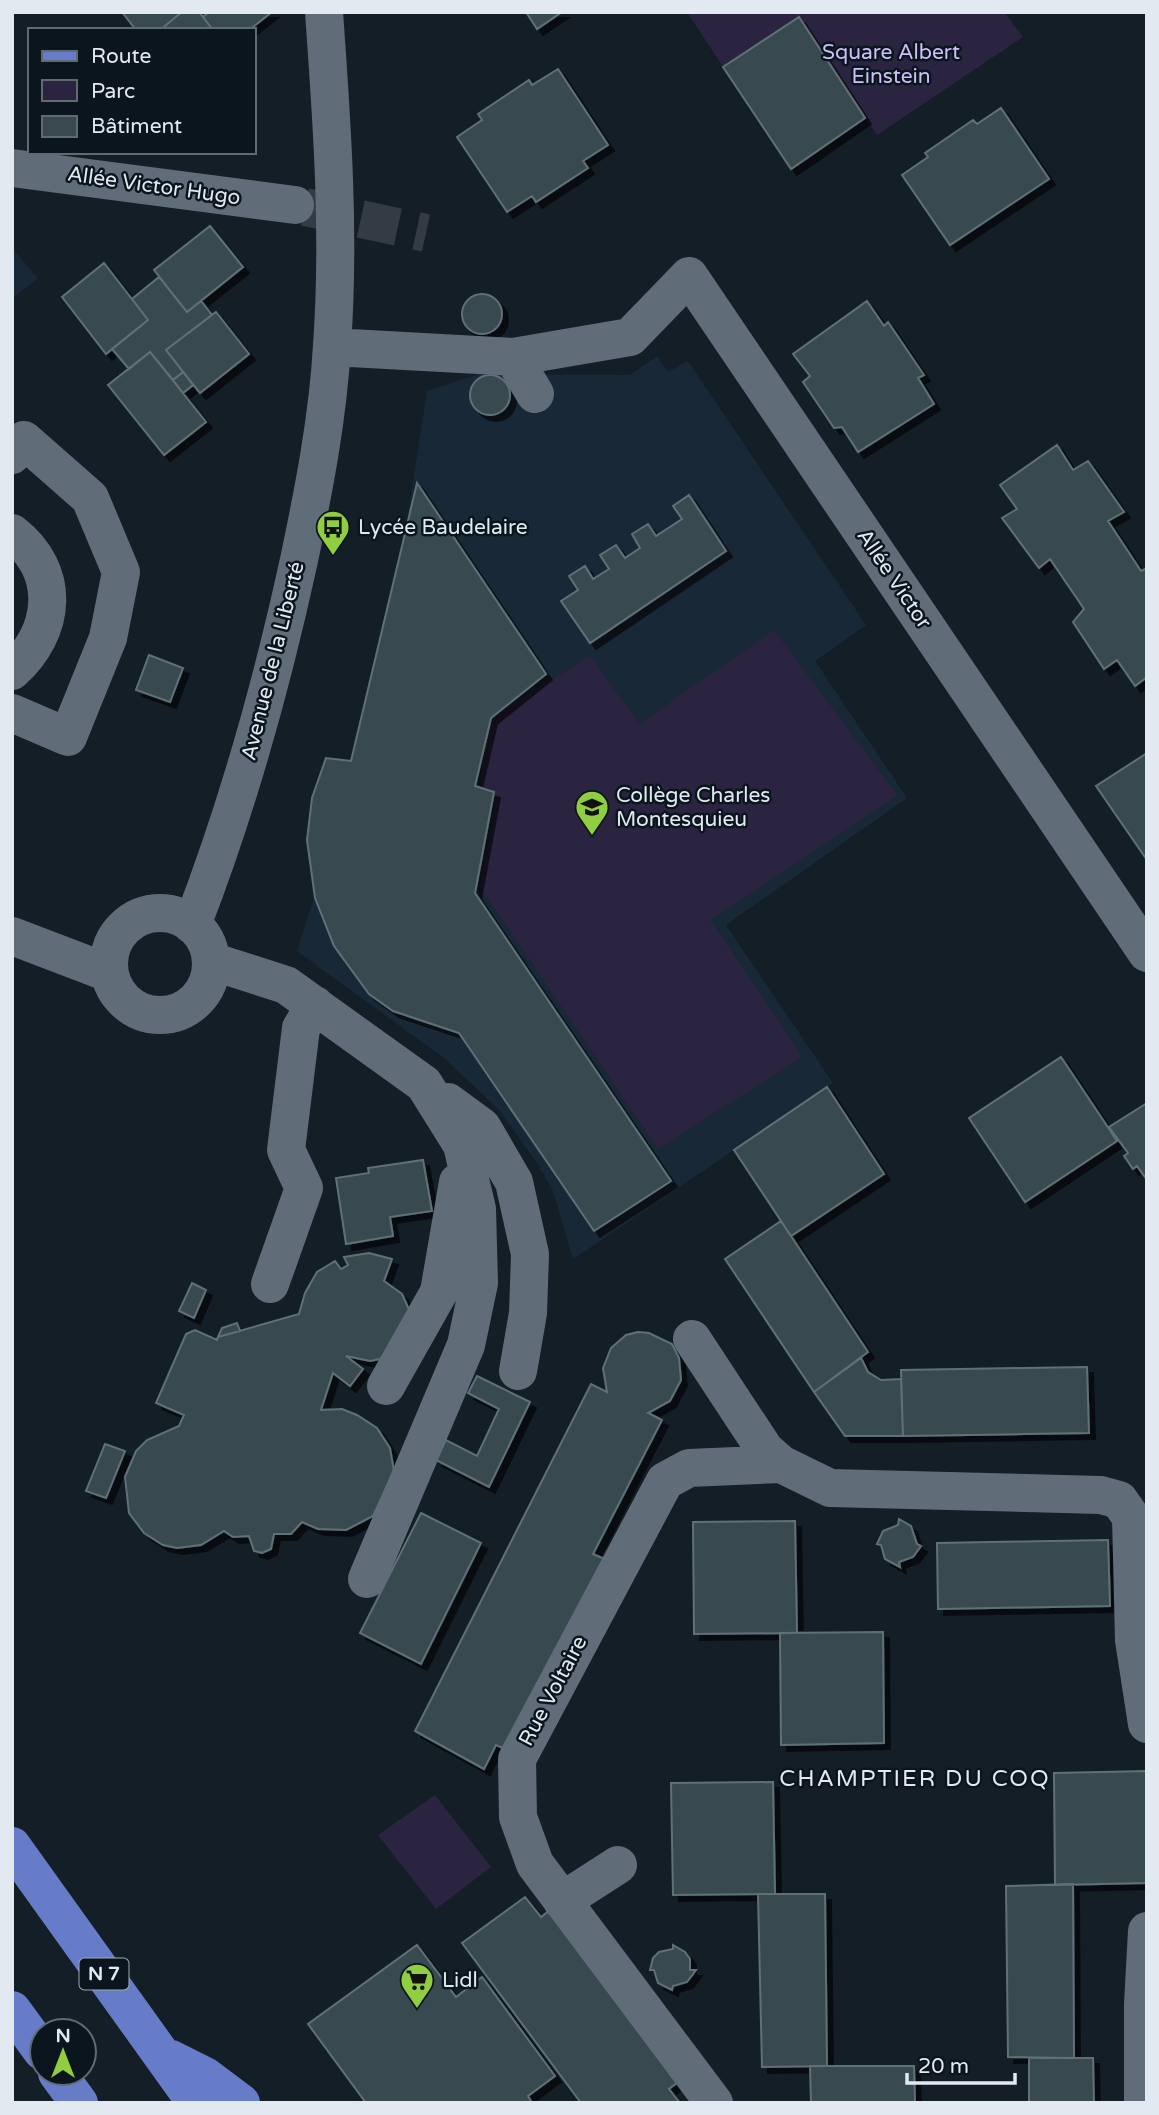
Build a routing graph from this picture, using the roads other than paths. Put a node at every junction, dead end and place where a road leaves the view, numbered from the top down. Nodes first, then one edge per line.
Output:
1 (324, 12) edge
2 (12, 168) edge
3 (295, 205) tunnel mouth
4 (332, 347) junction
5 (513, 357) junction
6 (535, 394) dead end
7 (12, 455) edge
8 (12, 533) edge
9 (12, 671) edge
10 (12, 713) edge
11 (192, 925) junction
12 (12, 936) edge
13 (1147, 953) edge
14 (211, 961) junction
15 (109, 973) junction
16 (314, 1005) junction
17 (424, 1084) junction
18 (462, 1145) junction
19 (270, 1284) dead end
20 (692, 1339) dead end
21 (518, 1371) dead end
22 (386, 1386) dead end
23 (781, 1464) junction
24 (367, 1579) dead end
25 (1147, 1724) edge
26 (12, 1846) edge
27 (618, 1865) dead end
28 (562, 1901) junction
29 (1147, 1931) edge
30 (12, 2010) edge
31 (28, 2032) edge
32 (1145, 2042) edge
33 (162, 2055) junction
34 (67, 2087) edge
35 (79, 2103) edge
36 (196, 2103) edge
37 (240, 2103) edge
38 (714, 2103) edge
39 (1143, 2103) edge

1 - 4 street, Avenue de la Liberté
2 - 3 street, Allée Victor Hugo
4 - 5 street
4 - 11 street, Avenue de la Liberté
5 - 6 street
5 - 13 street, Allée Victor
7 - 10 street
8 - 9 street
11 - 14 street
11 - 15 street
12 - 15 street
14 - 15 street
14 - 16 street
16 - 17 street
16 - 19 street
17 - 18 street
17 - 21 street
18 - 22 street
18 - 24 street
20 - 23 street
23 - 25 street
23 - 28 street, Rue Voltaire
26 - 33 main road, N 7
27 - 28 street
28 - 38 street, Rue Voltaire
29 - 32 street
30 - 31 main road
32 - 39 street
33 - 36 main road, N 7
33 - 37 main road
34 - 35 main road

